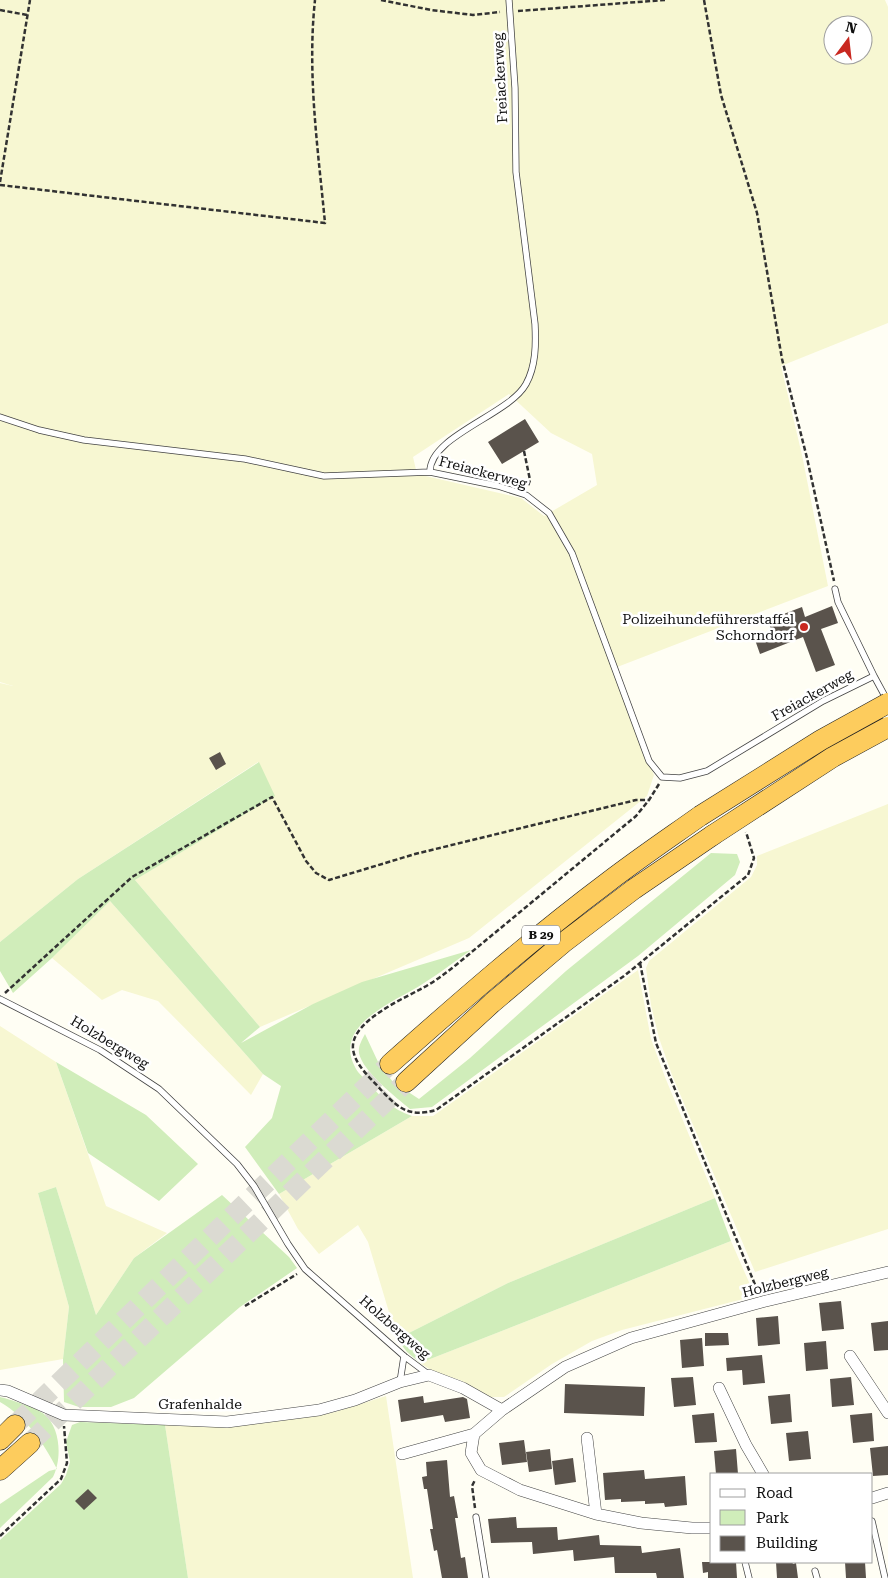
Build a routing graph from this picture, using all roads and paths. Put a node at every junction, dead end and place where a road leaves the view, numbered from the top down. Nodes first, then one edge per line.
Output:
1 (30, 0) edge
2 (315, 0) edge
3 (380, 0) edge
4 (509, 0) edge
5 (665, 0) edge
6 (704, 0) edge
7 (0, 10) edge
8 (509, 11) junction
9 (27, 15) junction
10 (0, 184) edge
11 (0, 417) edge
12 (524, 451) dead end
13 (430, 472) junction
14 (526, 495) junction
15 (835, 589) joint
16 (874, 676) junction
17 (888, 702) edge
18 (888, 727) edge
19 (662, 778) junction
20 (649, 800) junction
21 (754, 858) dead end
22 (640, 963) junction
23 (2, 997) edge
24 (390, 1064) tunnel mouth
25 (406, 1082) tunnel mouth
26 (305, 1269) junction
27 (888, 1272) edge
28 (762, 1302) junction
29 (245, 1306) dead end
30 (404, 1356) junction
31 (850, 1356) dead end
32 (429, 1376) junction
33 (400, 1382) junction
34 (719, 1388) dead end
35 (0, 1390) edge
36 (502, 1410) junction
37 (888, 1413) edge
38 (64, 1415) junction
39 (15, 1426) tunnel mouth
40 (474, 1434) junction
41 (587, 1438) dead end
42 (0, 1440) edge
43 (30, 1443) tunnel mouth
44 (402, 1454) dead end
45 (0, 1470) edge
46 (481, 1470) junction
47 (762, 1473) edge
48 (888, 1492) edge
49 (873, 1498) edge
50 (596, 1514) junction
51 (476, 1517) joint
52 (873, 1525) edge
53 (710, 1528) edge
54 (0, 1536) edge
55 (745, 1563) edge
56 (815, 1571) dead end
57 (486, 1578) edge
58 (749, 1578) edge
59 (817, 1578) edge
60 (885, 1578) edge

1 - 9 path
2 - 10 path
3 - 8 path
4 - 8 lane, Freiackerweg
5 - 8 path
6 - 15 path
7 - 9 path
8 - 13 lane, Freiackerweg
9 - 10 path
11 - 13 lane
12 - 14 path
13 - 14 lane, Freiackerweg
14 - 19 lane, Freiackerweg
15 - 16 lane
16 - 17 lane, Freiackerweg
16 - 19 lane, Freiackerweg
17 - 24 highway, B 29, bridge
18 - 25 highway, B 29, bridge
19 - 20 path
20 - 22 path
20 - 23 path
21 - 22 path
22 - 28 path
23 - 26 lane, Holzbergweg
26 - 29 path
26 - 30 lane, Holzbergweg
27 - 28 street, Holzbergweg
28 - 36 street, Holzbergweg
30 - 32 lane, Holzbergweg
30 - 33 lane
31 - 37 street
32 - 33 street, Grafenhalde
32 - 36 street, Holzbergweg
33 - 38 street, Grafenhalde
34 - 47 street
35 - 38 street, Grafenhalde
36 - 40 street
38 - 54 path
39 - 42 highway
40 - 44 street
40 - 46 street
41 - 50 street
43 - 45 highway
46 - 50 street
46 - 51 path
48 - 49 street
50 - 53 street
51 - 57 lane
52 - 60 lane
55 - 58 lane
56 - 59 lane

